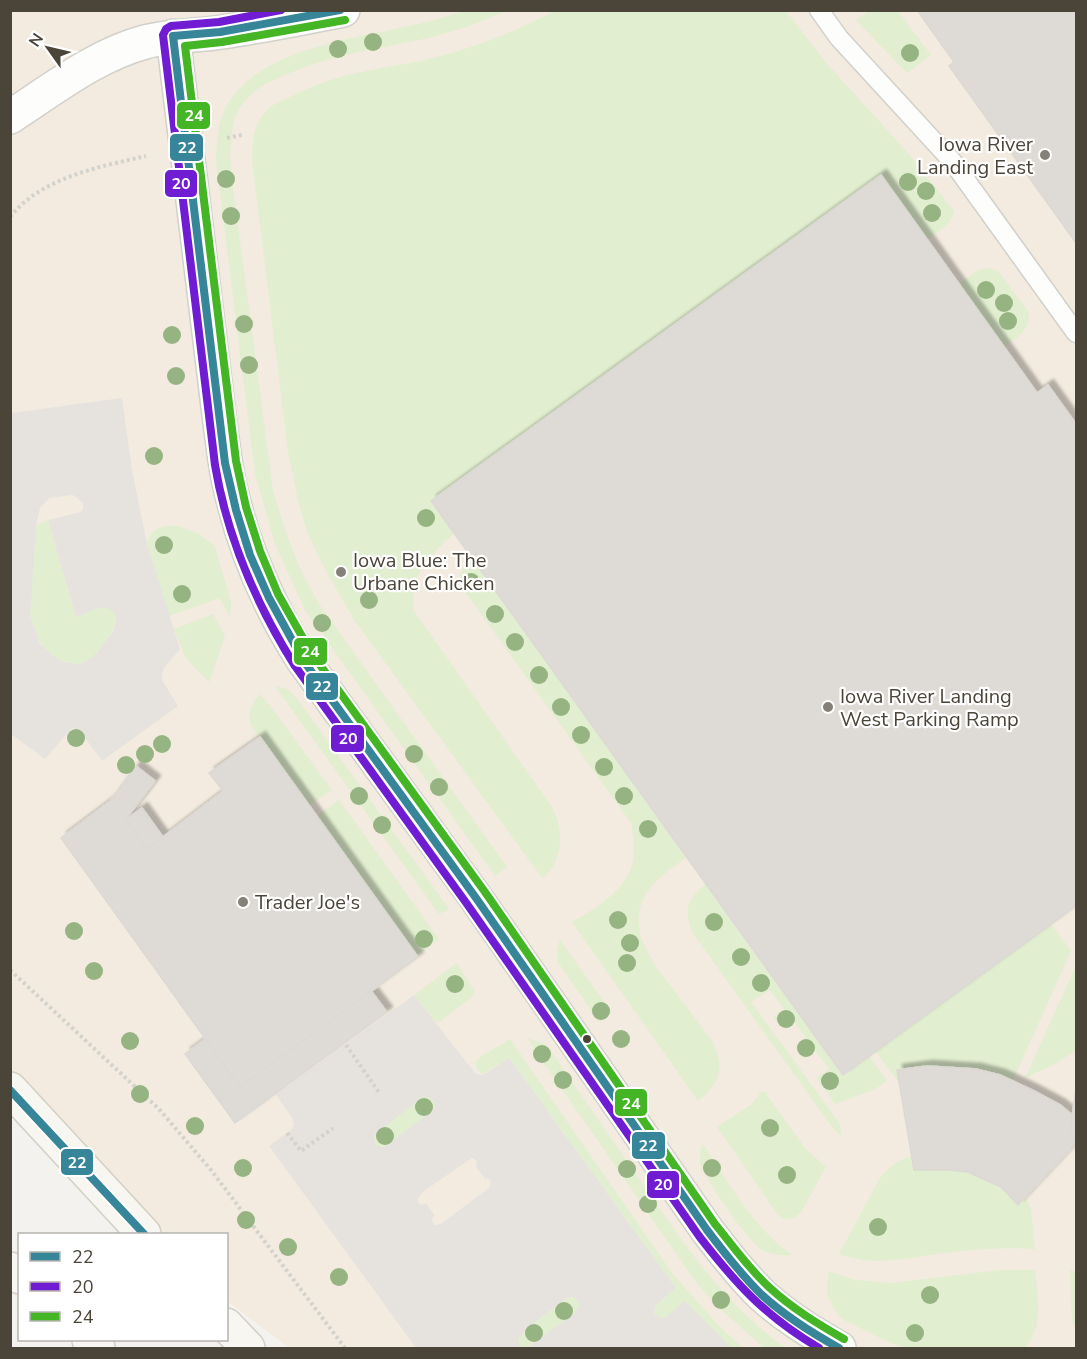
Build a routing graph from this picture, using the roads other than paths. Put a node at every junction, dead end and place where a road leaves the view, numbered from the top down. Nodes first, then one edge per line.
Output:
1 (344, 10) edge
2 (819, 10) edge
3 (173, 36) junction
4 (10, 117) edge
5 (1077, 333) edge
6 (10, 1089) edge
7 (143, 1233) edge
8 (228, 1327) edge
9 (248, 1348) edge
10 (839, 1348) edge

1 - 3 street
2 - 5 lane
3 - 4 street
3 - 10 street
6 - 7 main road
8 - 9 main road

